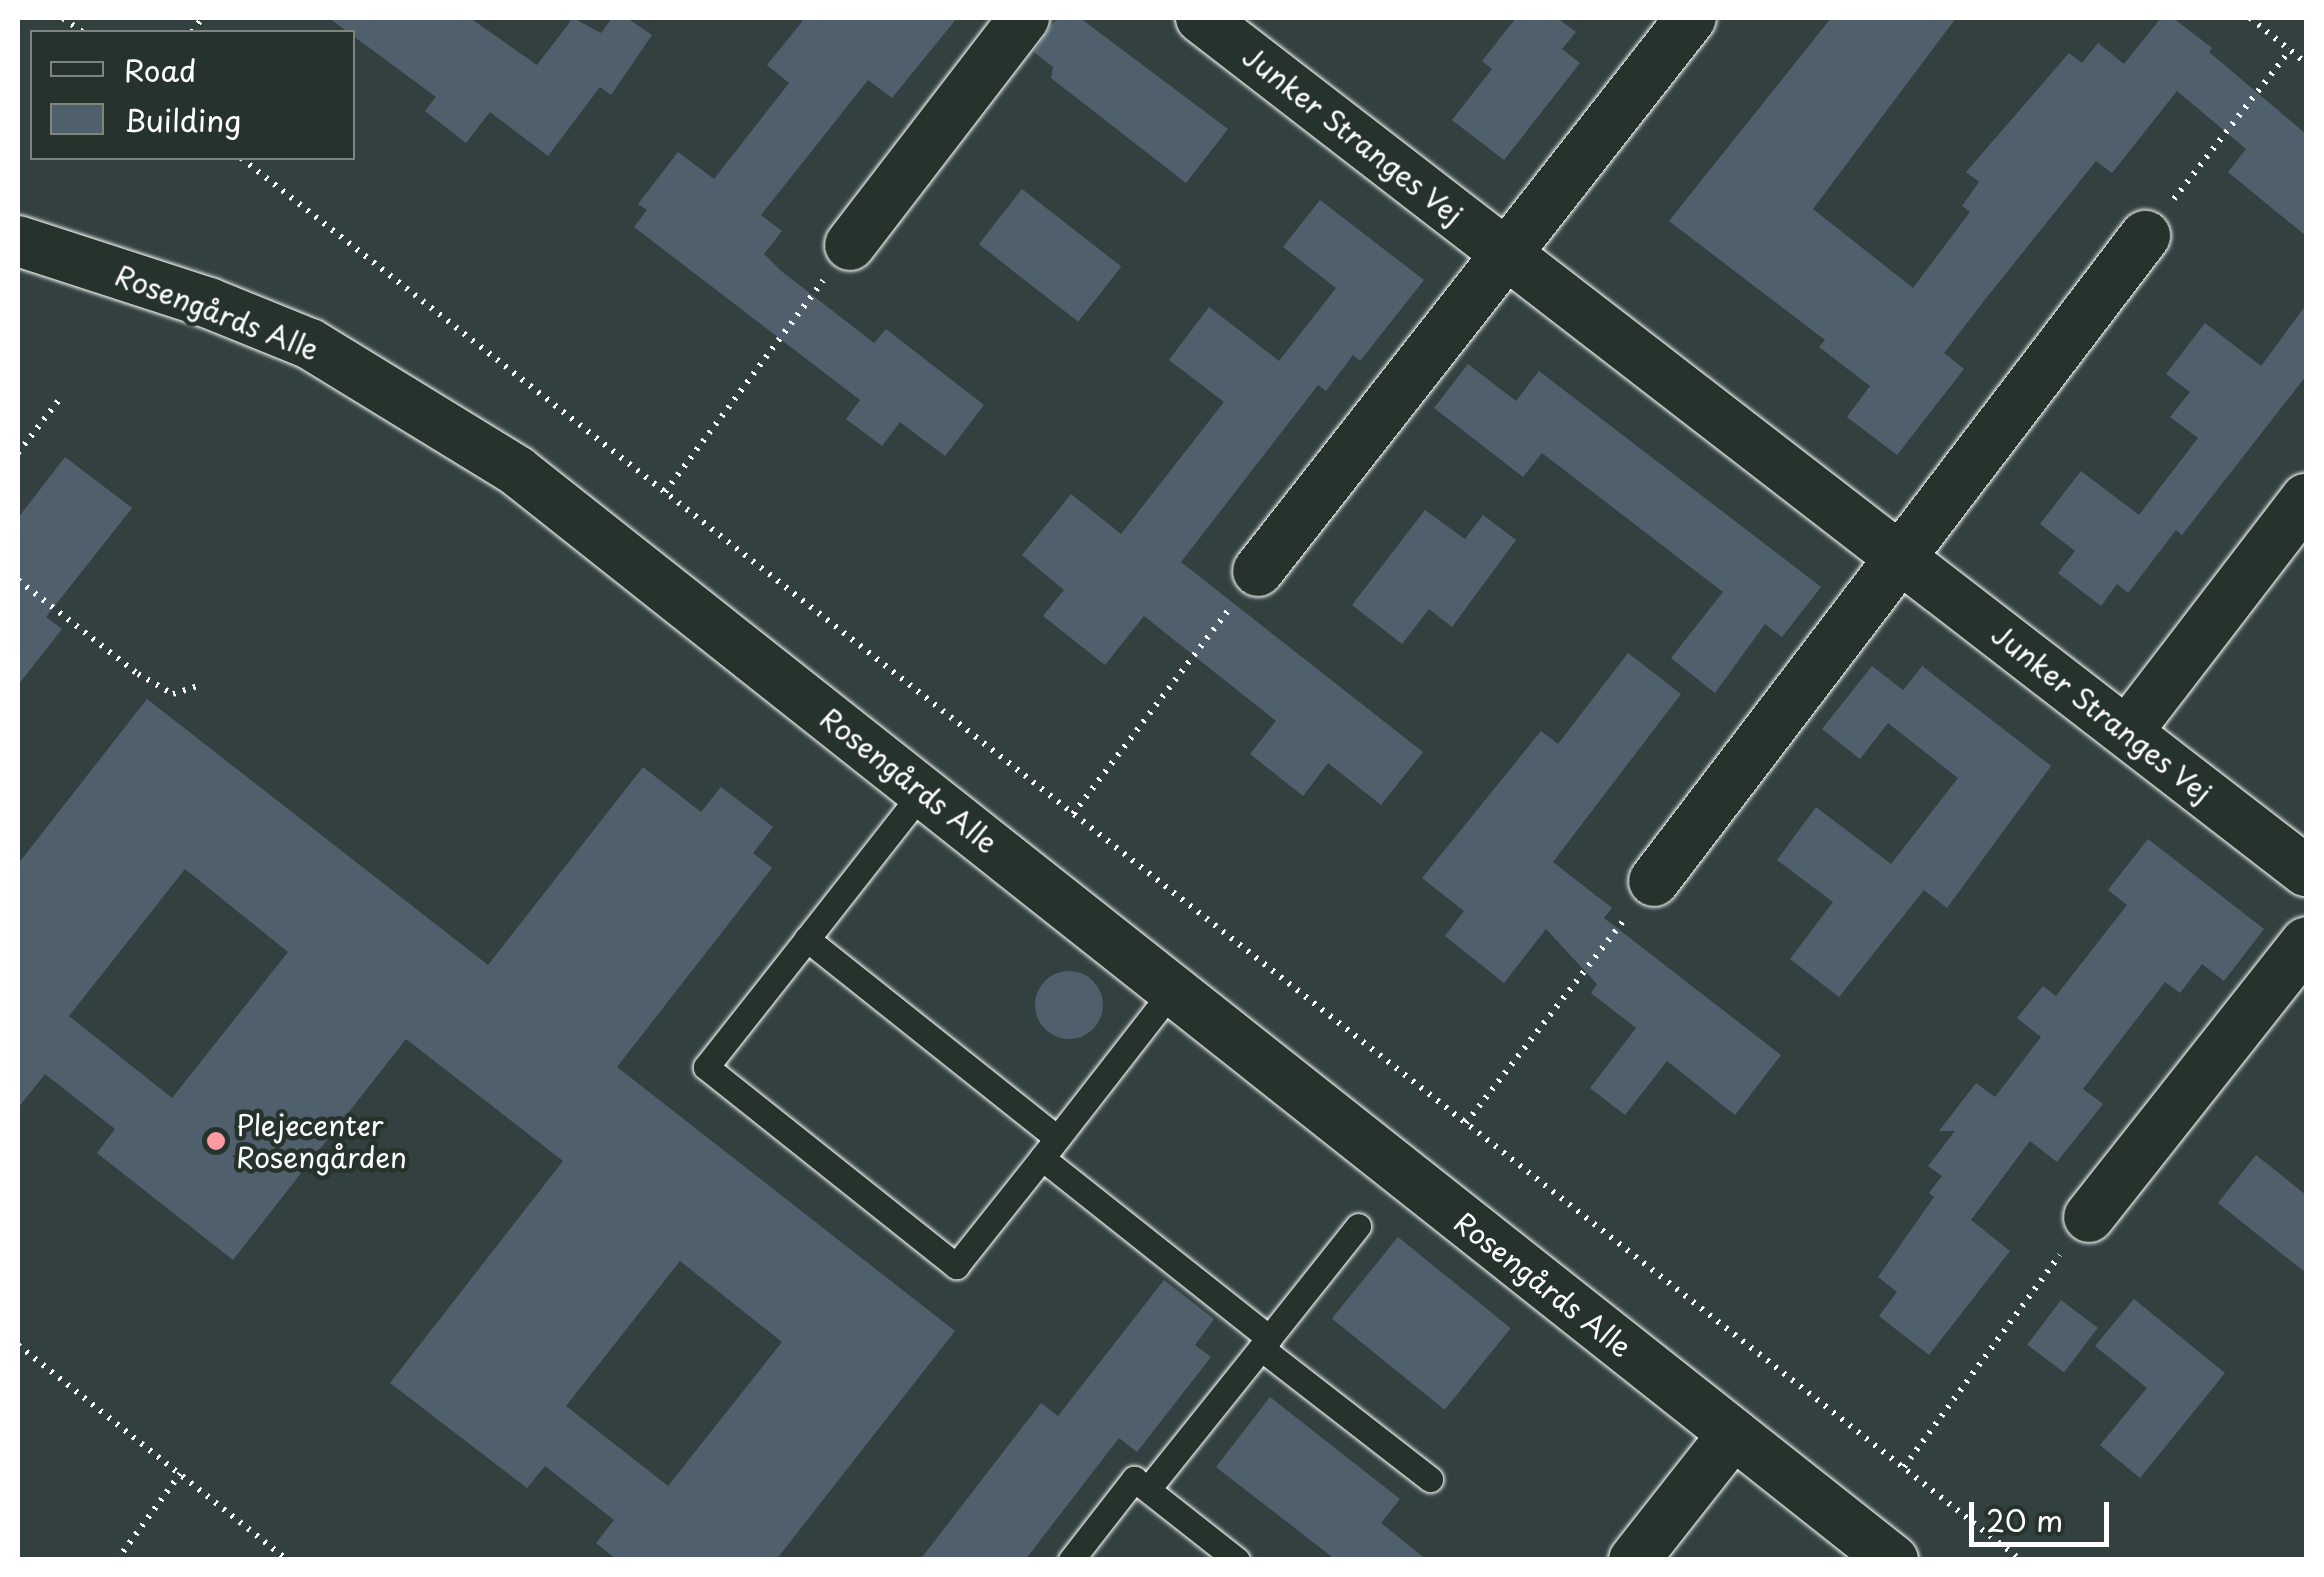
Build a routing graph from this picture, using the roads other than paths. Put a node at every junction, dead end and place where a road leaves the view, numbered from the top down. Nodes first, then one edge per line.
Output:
1 (1024, 18) edge
2 (1201, 18) edge
3 (1691, 18) edge
4 (2145, 236) road end
5 (18, 242) edge
6 (850, 245) road end
7 (1506, 252) junction
8 (2306, 499) edge
9 (1898, 556) junction
10 (1258, 571) road end
11 (2126, 732) junction
12 (924, 791) junction
13 (2306, 871) edge
14 (1654, 881) road end
15 (807, 940) junction
16 (2306, 942) edge
17 (1174, 990) junction
18 (1050, 1148) junction
19 (2088, 1217) road end
20 (1358, 1226) dead end
21 (1265, 1343) junction
22 (1732, 1434) junction
23 (1430, 1479) dead end
24 (1148, 1490) junction
25 (1071, 1560) edge
26 (1237, 1560) edge
27 (1634, 1560) edge
28 (1892, 1560) edge

1 - 6 street
2 - 7 street, Junker Stranges Vej
3 - 7 street
4 - 9 street
5 - 12 street, Rosengårds Alle
7 - 9 street, Junker Stranges Vej
7 - 10 street
8 - 11 street
9 - 11 street, Junker Stranges Vej
9 - 14 street
11 - 13 street, Junker Stranges Vej
12 - 15 lane
12 - 17 street, Rosengårds Alle
15 - 18 lane
15 - 18 lane
16 - 19 street
17 - 18 lane
17 - 22 street, Rosengårds Alle
18 - 21 lane
20 - 21 lane
21 - 23 lane
21 - 24 lane
22 - 27 street
22 - 28 street, Rosengårds Alle
24 - 25 lane
24 - 26 lane

